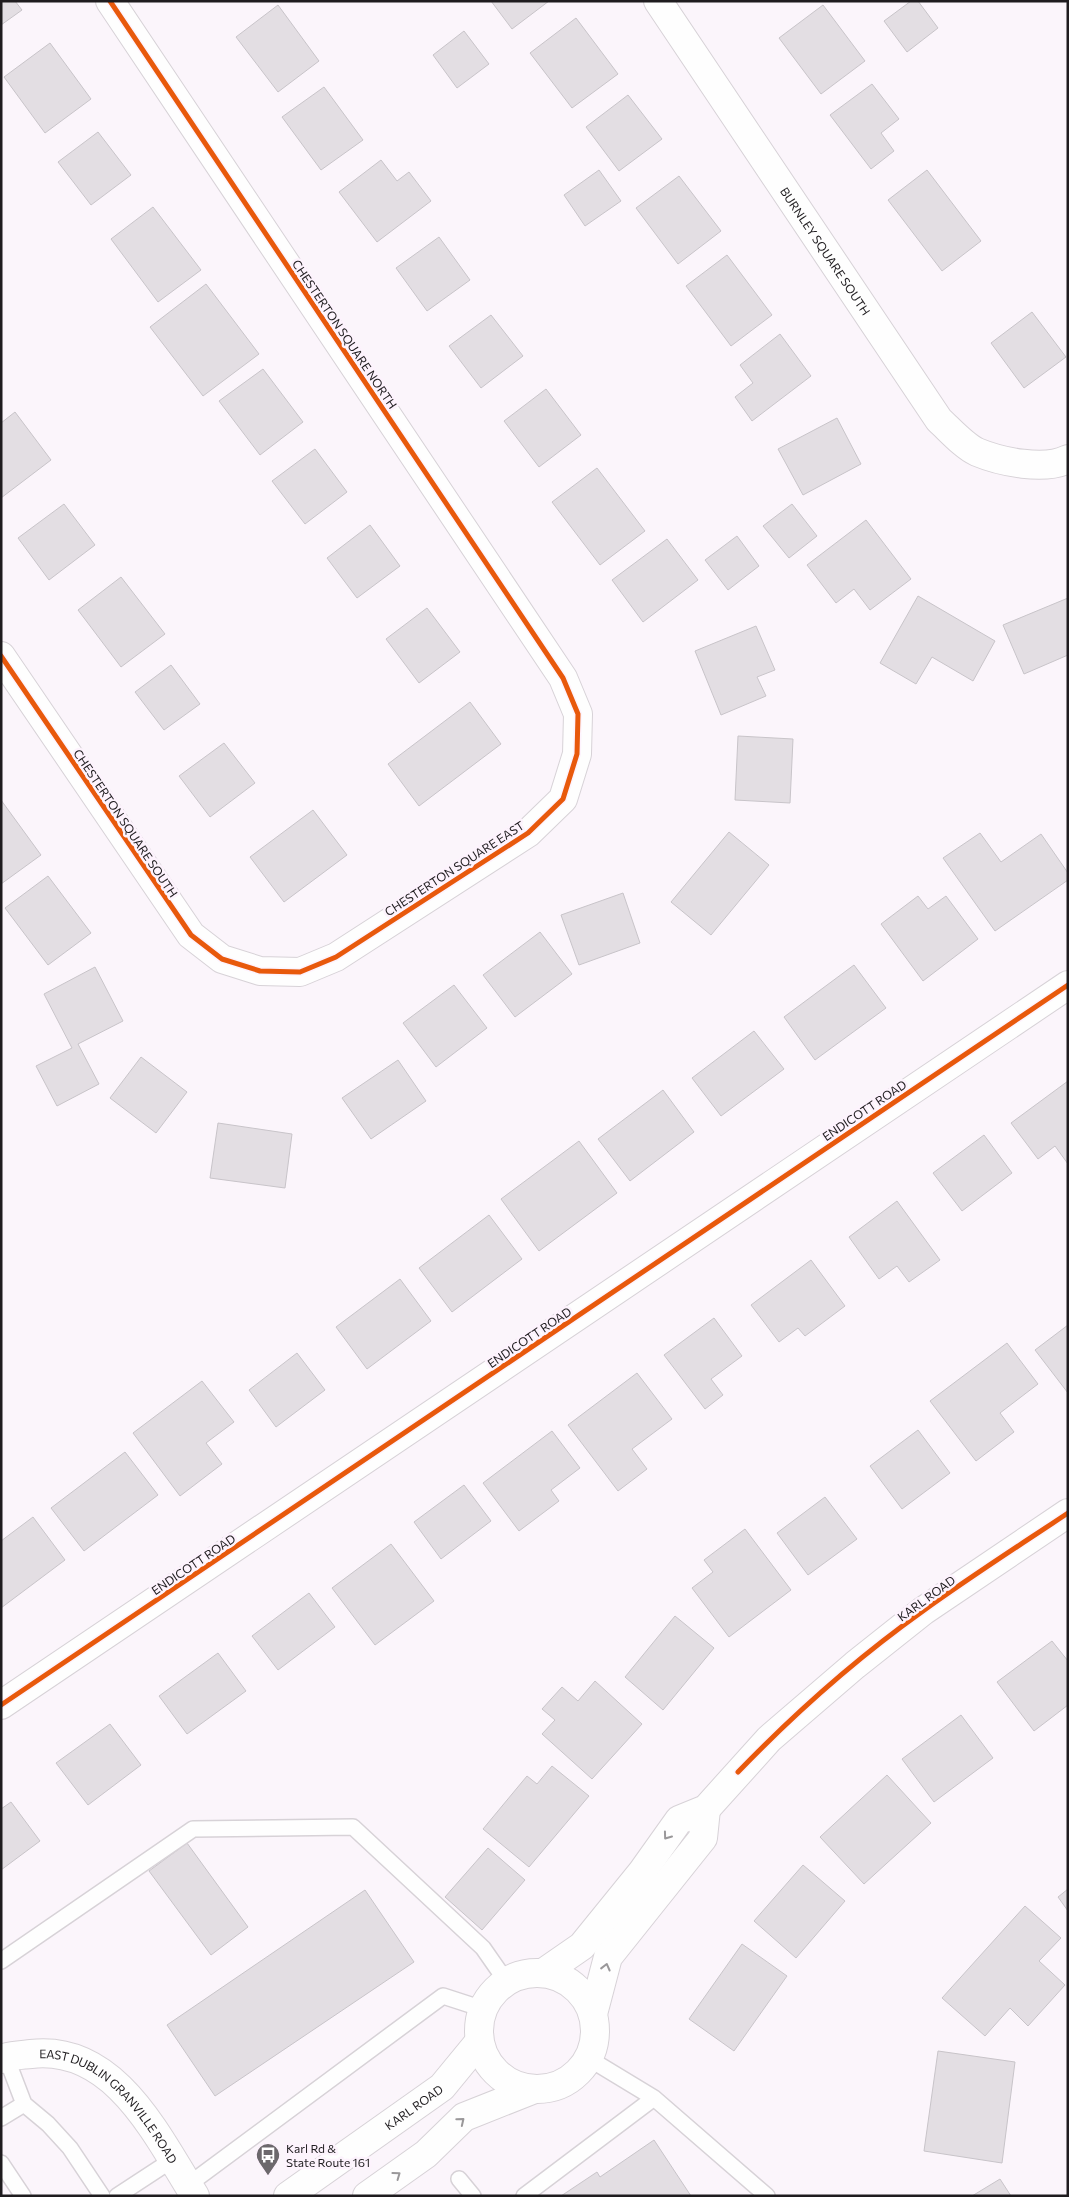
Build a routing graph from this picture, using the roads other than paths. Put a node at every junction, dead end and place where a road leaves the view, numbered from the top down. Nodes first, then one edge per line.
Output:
1 (110, 1) edge
2 (658, 1) edge
3 (1068, 459) edge
4 (1, 656) edge
5 (563, 678) joint
6 (260, 971) joint
7 (1068, 985) edge
8 (1068, 1513) edge
9 (1, 1706) edge
10 (706, 1809) junction
11 (1, 1961) edge
12 (543, 1973) junction
13 (506, 1982) junction
14 (483, 2010) junction
15 (594, 2014) junction
16 (479, 2042) junction
17 (4, 2058) edge
18 (588, 2058) junction
19 (532, 2090) junction
20 (654, 2098) junction
21 (24, 2104) junction
22 (1, 2118) edge
23 (172, 2160) junction
24 (1, 2163) edge
25 (460, 2179) dead end
26 (191, 2190) edge
27 (23, 2196) edge
28 (102, 2196) edge
29 (118, 2196) edge
30 (288, 2196) edge
31 (368, 2196) edge
32 (473, 2196) edge
33 (524, 2196) edge
34 (767, 2196) edge

1 - 5 street, CHESTERTON SQUARE NORTH
2 - 3 street, BURNLEY SQUARE SOUTH
4 - 6 street, CHESTERTON SQUARE SOUTH
5 - 6 street, CHESTERTON SQUARE EAST
7 - 9 street, ENDICOTT ROAD
8 - 10 street, KARL ROAD
10 -> 12 street, KARL ROAD
15 -> 10 street
11 - 13 lane
12 - 13 street
12 - 15 street
13 - 14 street
14 - 16 street
14 - 26 lane
15 - 18 street
16 - 19 street
16 - 30 street, KARL ROAD
17 - 21 lane
17 - 23 street, EAST DUBLIN GRANVILLE ROAD
18 - 19 street
18 - 20 lane
31 -> 19 street
20 - 33 lane
20 - 34 lane
21 - 22 lane
21 - 28 lane
23 - 26 street, EAST DUBLIN GRANVILLE ROAD
23 - 29 lane
24 - 27 lane
25 - 32 lane

